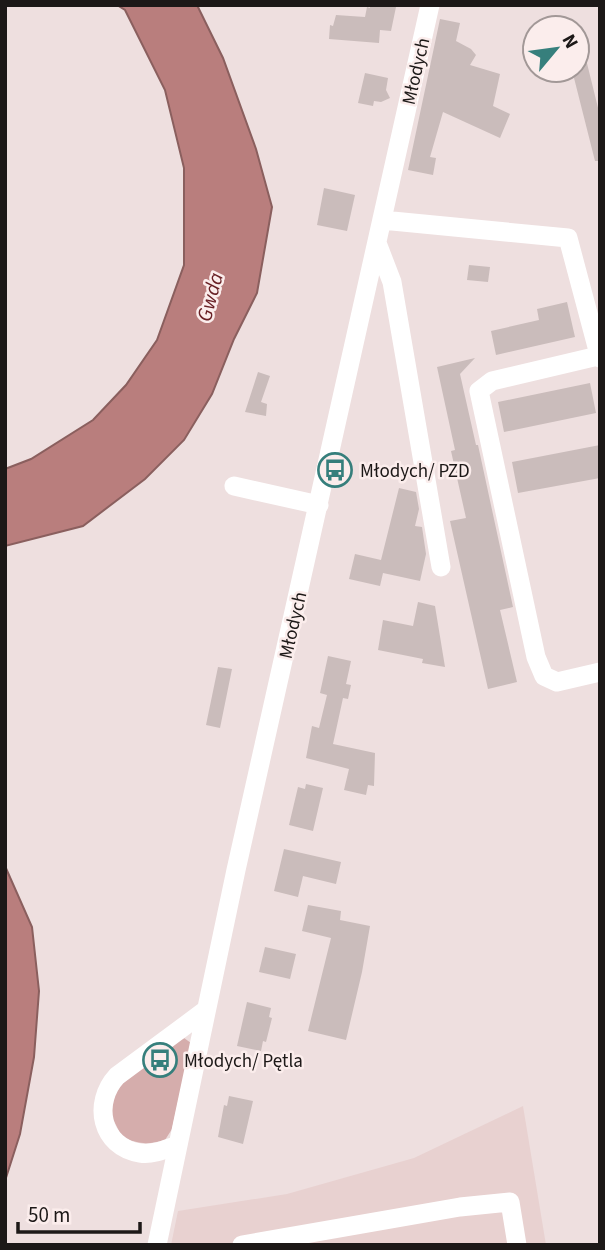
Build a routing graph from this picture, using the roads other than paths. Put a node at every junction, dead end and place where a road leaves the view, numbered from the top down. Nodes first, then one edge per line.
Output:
1 (430, 5) edge
2 (382, 220) junction
3 (377, 243) junction
4 (599, 357) edge
5 (234, 486) dead end
6 (319, 505) junction
7 (441, 567) dead end
8 (600, 672) edge
9 (206, 1010) junction
10 (178, 1145) junction
11 (157, 1245) edge
12 (242, 1245) edge
13 (517, 1245) edge

1 - 2 street, Młodych
2 - 3 street, Młodych
2 - 4 street
3 - 6 street, Młodych
3 - 7 street
4 - 8 street
5 - 6 street
6 - 9 street, Młodych
9 - 10 street, Młodych
9 - 10 street
10 - 11 street, Młodych
12 - 13 street

